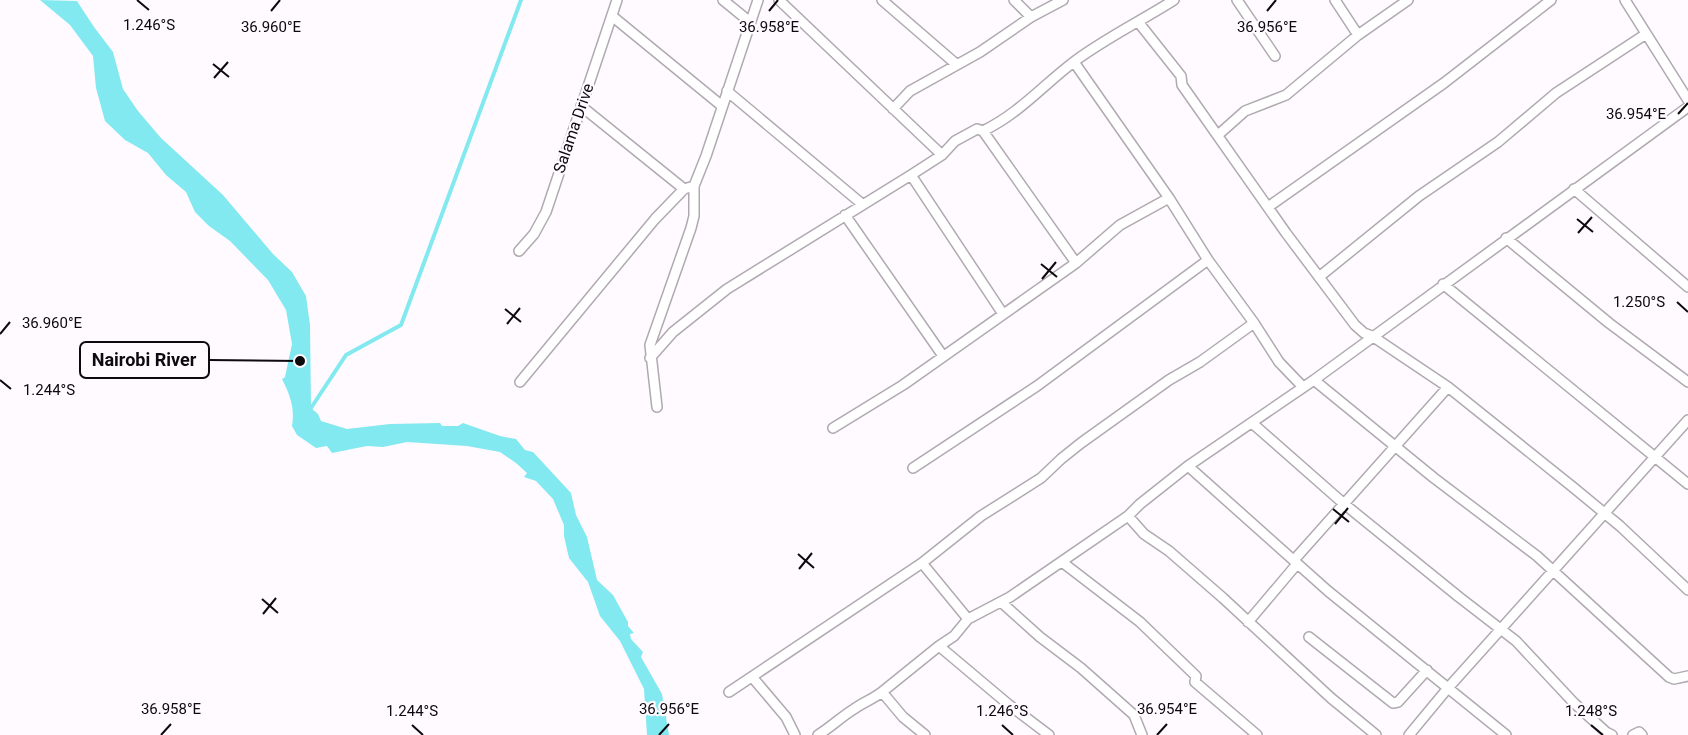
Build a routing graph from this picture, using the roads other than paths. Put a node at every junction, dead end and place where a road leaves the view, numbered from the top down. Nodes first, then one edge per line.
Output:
1 (617, 0) edge
2 (723, 0) edge
3 (758, 0) edge
4 (779, 0) edge
5 (882, 0) edge
6 (1014, 0) edge
7 (1063, 0) edge
8 (1174, 0) edge
9 (1237, 0) edge
10 (1335, 0) edge
11 (1408, 0) edge
12 (1551, 0) edge
13 (1625, 0) edge
14 (612, 16) junction
15 (1031, 17) junction
16 (750, 22) junction
17 (1139, 23) junction
18 (1646, 34) junction
19 (1358, 35) junction
20 (1275, 56) dead end
21 (1074, 62) junction
22 (956, 64) junction
23 (727, 91) junction
24 (1688, 100) edge
25 (581, 106) junction
26 (722, 106) junction
27 (1688, 107) edge
28 (893, 109) junction
29 (982, 131) junction
30 (1218, 135) junction
31 (942, 155) junction
32 (911, 175) junction
33 (694, 186) junction
34 (684, 189) junction
35 (1574, 189) junction
36 (1169, 198) junction
37 (862, 204) junction
38 (1268, 207) junction
39 (845, 215) junction
40 (1506, 238) junction
41 (519, 250) dead end
42 (1208, 260) junction
43 (1076, 263) junction
44 (1318, 277) junction
45 (1443, 284) junction
46 (1688, 287) edge
47 (1003, 314) junction
48 (1254, 323) junction
49 (1372, 336) junction
50 (943, 356) junction
51 (650, 358) junction
52 (1314, 380) junction
53 (520, 382) dead end
54 (1688, 382) edge
55 (1303, 387) junction
56 (1448, 387) junction
57 (657, 407) dead end
58 (1688, 420) edge
59 (1252, 423) junction
60 (833, 428) dead end
61 (1396, 446) junction
62 (1655, 457) junction
63 (1188, 466) junction
64 (913, 468) dead end
65 (1688, 484) edge
66 (1343, 503) junction
67 (1605, 513) junction
68 (1128, 516) junction
69 (1062, 562) junction
70 (1295, 562) junction
71 (922, 563) junction
72 (1554, 570) junction
73 (1688, 590) edge
74 (1001, 602) junction
75 (968, 619) junction
76 (1248, 622) junction
77 (1502, 629) junction
78 (1309, 637) dead end
79 (939, 646) junction
80 (1427, 670) junction
81 (1688, 676) edge
82 (753, 678) junction
83 (1448, 687) junction
84 (729, 692) dead end
85 (882, 692) junction
86 (795, 735) edge
87 (818, 735) edge
88 (925, 735) edge
89 (1049, 735) edge
90 (1142, 735) edge
91 (1257, 735) edge
92 (1376, 735) edge
93 (1409, 735) edge
94 (1506, 735) edge
95 (1612, 735) edge
96 (1633, 735) edge
97 (1642, 735) edge

1 - 14 street, Salama Drive
2 - 16 street
3 - 16 street
4 - 28 street
5 - 22 street
6 - 15 street
7 - 15 street
8 - 17 street
9 - 20 street
10 - 19 street
11 - 19 street
12 - 38 street
13 - 18 street
14 - 25 street, Salama Drive
14 - 26 street
15 - 22 street
16 - 23 street
17 - 21 street
17 - 30 street
18 - 24 street
18 - 44 street
19 - 30 street
21 - 29 street
21 - 36 street
22 - 28 street
23 - 26 street
23 - 37 street
25 - 34 street
25 - 41 street, Salama Drive
26 - 33 street
27 - 35 street
28 - 31 street
29 - 31 street
29 - 43 street
30 - 38 street
31 - 32 street
32 - 37 street
32 - 47 street
33 - 34 street
33 - 51 street
34 - 53 street
35 - 40 street
35 - 46 street
36 - 42 street
36 - 43 street
37 - 39 street
38 - 44 street
39 - 50 street
39 - 51 street
40 - 45 street
40 - 54 street
42 - 48 street
42 - 64 street
43 - 47 street
44 - 49 street
45 - 49 street
45 - 62 street
47 - 50 street
48 - 55 street
48 - 71 street
49 - 52 street
49 - 56 street
50 - 60 street
51 - 57 street
52 - 55 street
52 - 61 street
55 - 59 street
56 - 61 street
56 - 67 street
58 - 62 street
59 - 63 street
59 - 66 street
61 - 66 street
61 - 72 street
62 - 65 street
62 - 67 street
63 - 68 street
63 - 70 street
66 - 70 street
66 - 77 street
67 - 72 street
67 - 73 street
68 - 69 street
68 - 76 street
69 - 74 street
69 - 91 street
70 - 76 street
70 - 80 street
71 - 75 street
71 - 82 street
72 - 77 street
72 - 81 street
74 - 75 street
74 - 90 street
75 - 79 street
76 - 92 street
77 - 83 street
77 - 95 street
78 - 80 street
79 - 85 street
79 - 89 street
80 - 83 street
82 - 84 street
82 - 86 street
83 - 93 street
83 - 94 street
85 - 87 street
85 - 88 street
96 - 97 street

